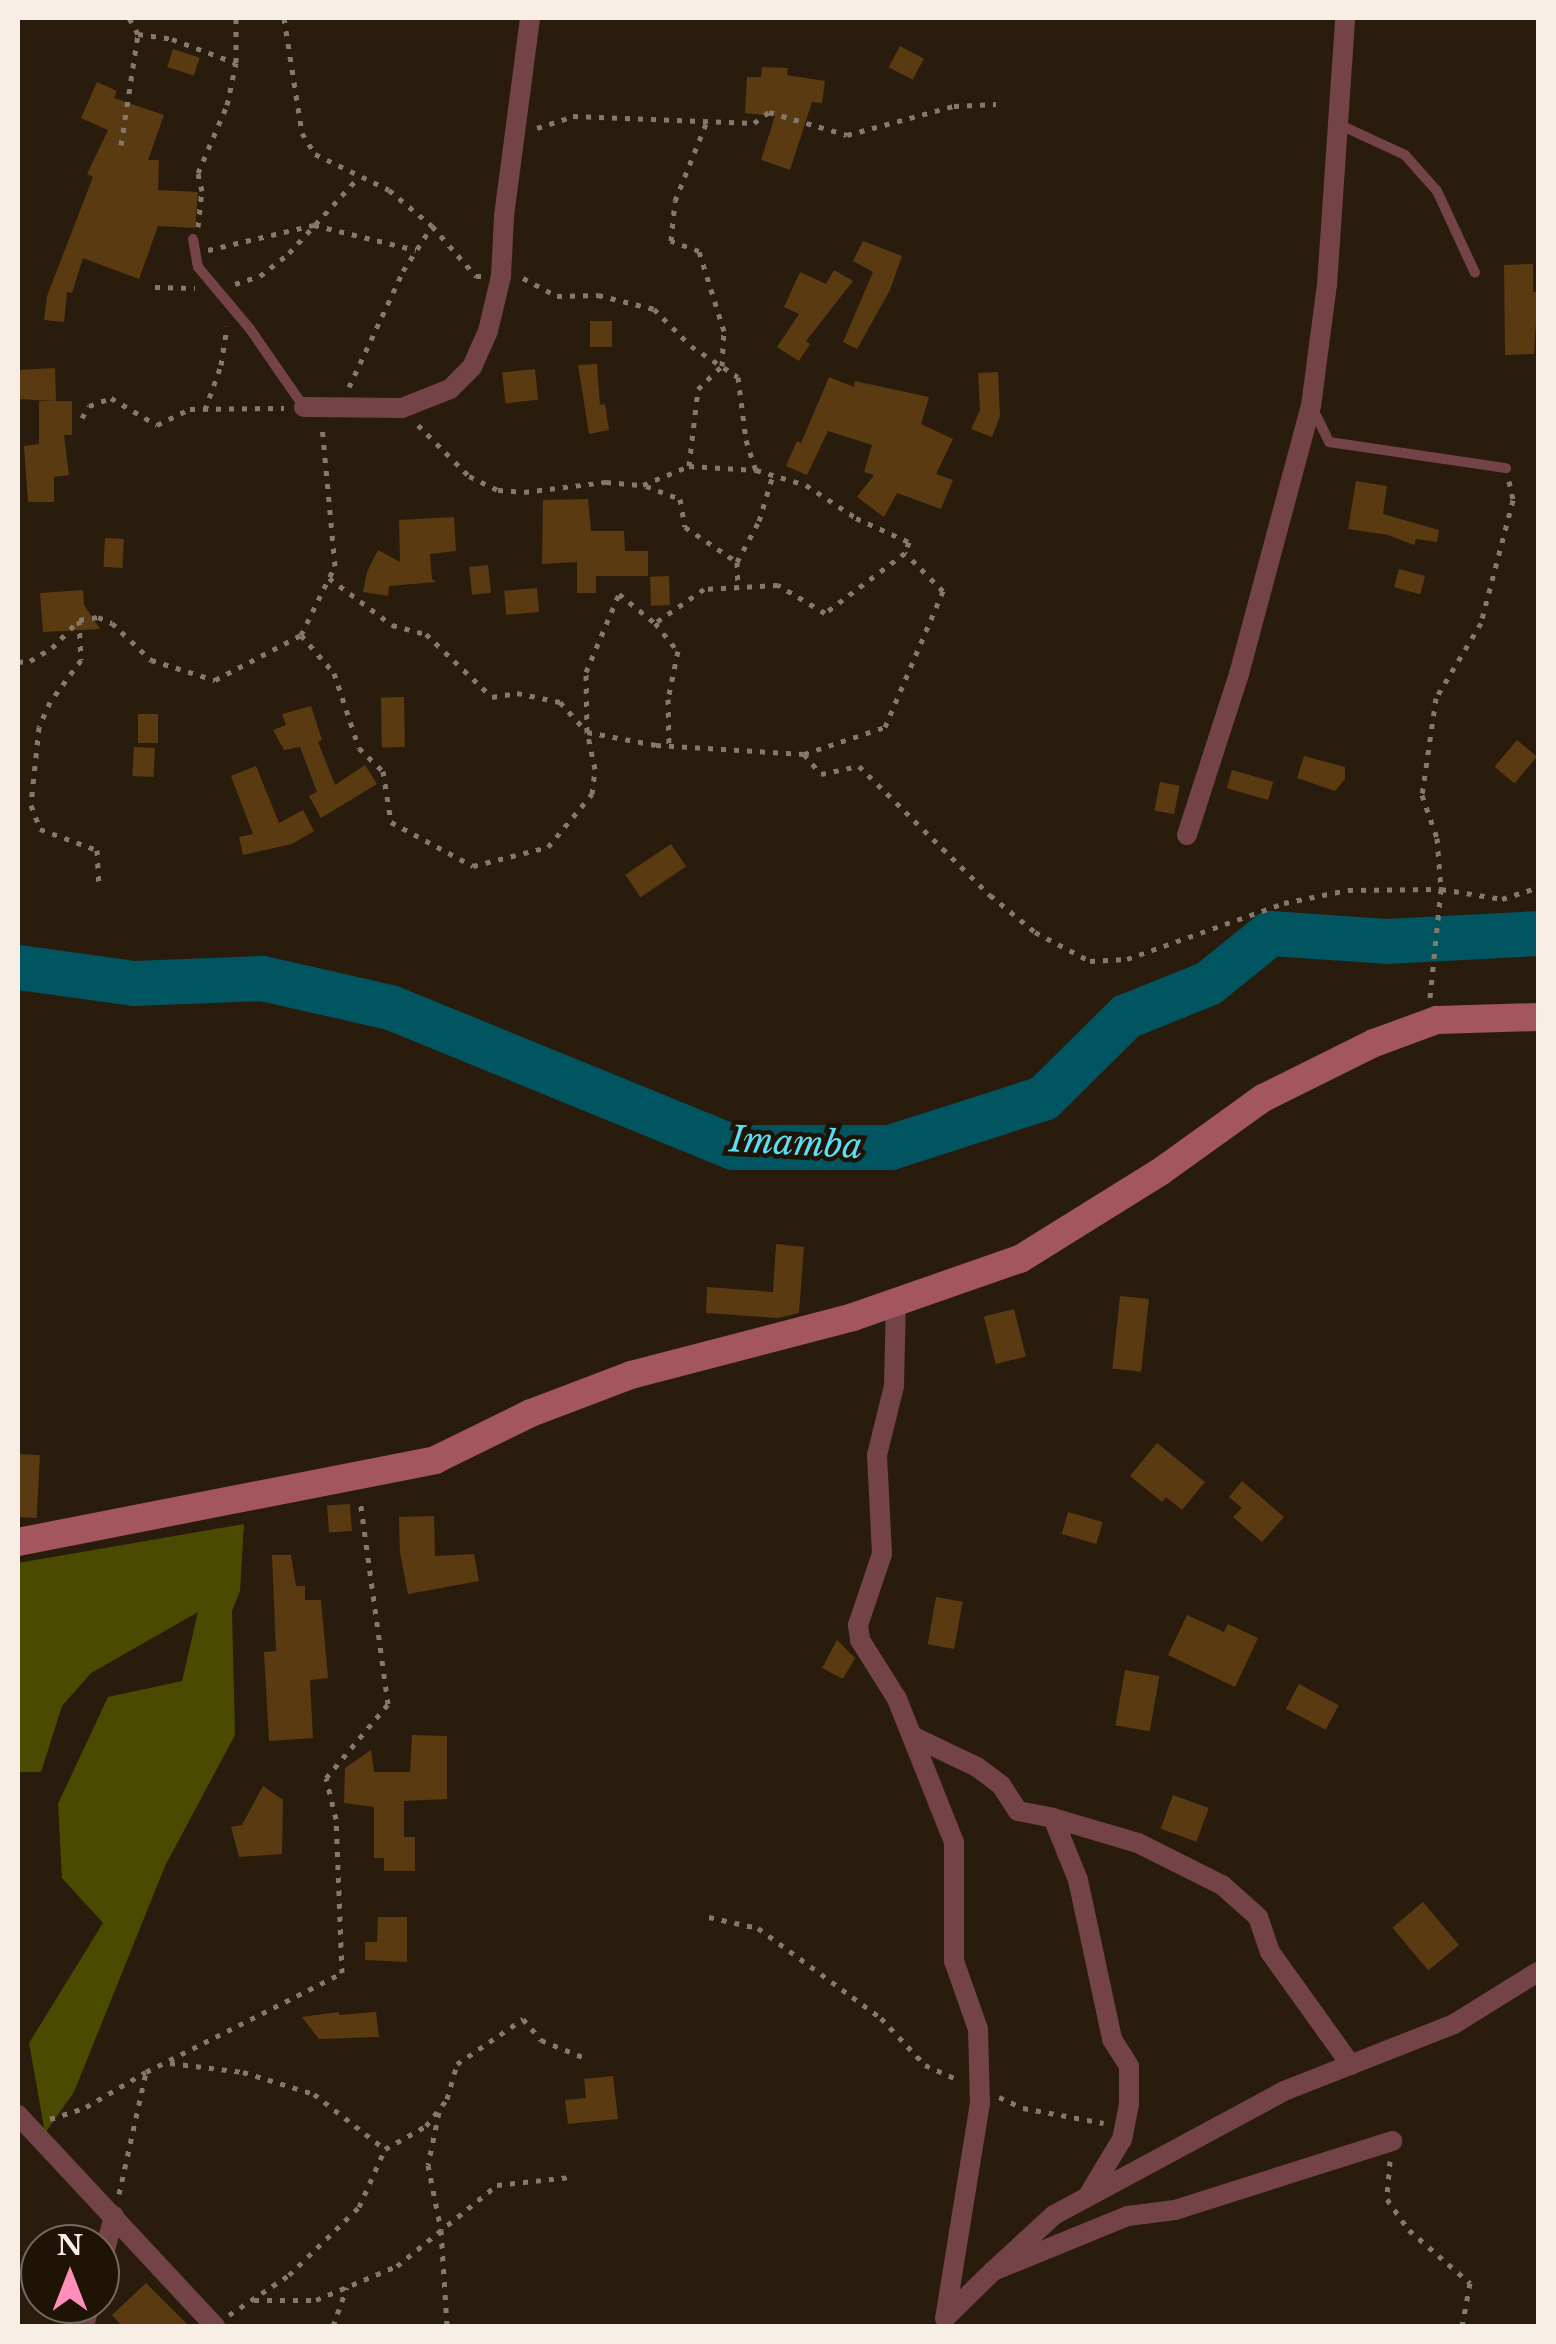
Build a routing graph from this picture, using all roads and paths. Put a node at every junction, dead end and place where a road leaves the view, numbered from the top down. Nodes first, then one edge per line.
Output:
1 (129, 18) edge
2 (236, 18) edge
3 (284, 18) edge
4 (530, 18) edge
5 (1344, 18) edge
6 (138, 34) junction
7 (236, 63) junction
8 (996, 104) dead end
9 (707, 121) junction
10 (1338, 123) junction
11 (515, 134) junction
12 (122, 144) dead end
13 (359, 177) junction
14 (314, 225) junction
15 (432, 226) junction
16 (194, 239) joint
17 (416, 250) junction
18 (196, 254) junction
19 (1475, 272) dead end
20 (501, 276) junction
21 (155, 287) dead end
22 (220, 290) junction
23 (230, 303) junction
24 (722, 366) junction
25 (1311, 406) junction
26 (321, 407) junction
27 (402, 408) junction
28 (204, 410) junction
29 (82, 418) dead end
30 (689, 466) junction
31 (1506, 468) joint
32 (756, 470) junction
33 (773, 475) junction
34 (643, 484) junction
35 (905, 553) junction
36 (737, 562) junction
37 (329, 578) junction
38 (738, 590) junction
39 (78, 620) junction
40 (655, 624) junction
41 (300, 635) junction
42 (18, 662) edge
43 (587, 732) junction
44 (669, 746) junction
45 (804, 754) junction
46 (1187, 836) dead end
47 (1538, 887) edge
48 (99, 888) dead end
49 (1441, 889) junction
50 (1429, 994) dead end
51 (1538, 1017) edge
52 (896, 1302) junction
53 (357, 1478) junction
54 (18, 1542) edge
55 (912, 1736) junction
56 (1053, 1818) junction
57 (708, 1917) dead end
58 (1538, 1972) edge
59 (585, 2058) dead end
60 (167, 2063) junction
61 (1351, 2064) junction
62 (146, 2072) junction
63 (980, 2088) junction
64 (439, 2109) junction
65 (23, 2121) edge
66 (1124, 2127) junction
67 (1392, 2142) joint
68 (385, 2150) junction
69 (571, 2177) dead end
70 (1087, 2198) junction
71 (114, 2216) junction
72 (112, 2224) edge
73 (441, 2230) junction
74 (993, 2271) junction
75 (348, 2287) junction
76 (251, 2300) junction
77 (941, 2322) edge
78 (214, 2326) edge
79 (333, 2326) edge
80 (448, 2326) edge
81 (1462, 2326) edge

1 - 6 path
2 - 7 path
3 - 13 path
4 - 11 street
5 - 10 street
6 - 7 path
6 - 12 path
7 - 16 path
8 - 9 path
9 - 11 path
9 - 24 path
10 - 19 lane
10 - 25 street
11 - 20 street
13 - 14 path
13 - 15 path
14 - 17 path
14 - 18 path
14 - 22 path
15 - 17 path
15 - 20 path
16 - 18 lane
17 - 26 path
18 - 22 lane
20 - 24 path
20 - 27 street
21 - 22 path
22 - 23 lane
23 - 26 lane
23 - 28 path
24 - 30 path
24 - 32 path
25 - 31 lane
25 - 46 street
26 - 27 street
26 - 28 path
26 - 37 path
27 - 34 path
28 - 29 path
30 - 32 path
30 - 34 path
31 - 49 path
32 - 33 path
33 - 35 path
33 - 36 path
34 - 36 path
35 - 38 path
35 - 45 path
36 - 38 path
37 - 41 path
37 - 43 path
38 - 40 path
39 - 41 path
39 - 42 path
39 - 48 path
40 - 43 path
40 - 44 path
41 - 43 path
43 - 44 path
44 - 45 path
45 - 49 path
47 - 49 path
49 - 50 path
51 - 52 street
52 - 53 street
52 - 55 street
53 - 54 street
53 - 60 path
55 - 56 street
55 - 63 street
56 - 61 street
56 - 66 street
57 - 63 path
58 - 61 street
59 - 64 path
60 - 62 path
60 - 68 path
61 - 70 street
62 - 65 path
62 - 71 path
63 - 66 path
63 - 77 street
64 - 68 path
64 - 73 path
65 - 71 street
66 - 70 street
67 - 74 street
67 - 81 path
68 - 76 path
69 - 73 path
70 - 74 street
71 - 72 street
71 - 78 street
73 - 75 path
73 - 80 path
74 - 77 street
75 - 76 path
75 - 79 path
76 - 78 path

